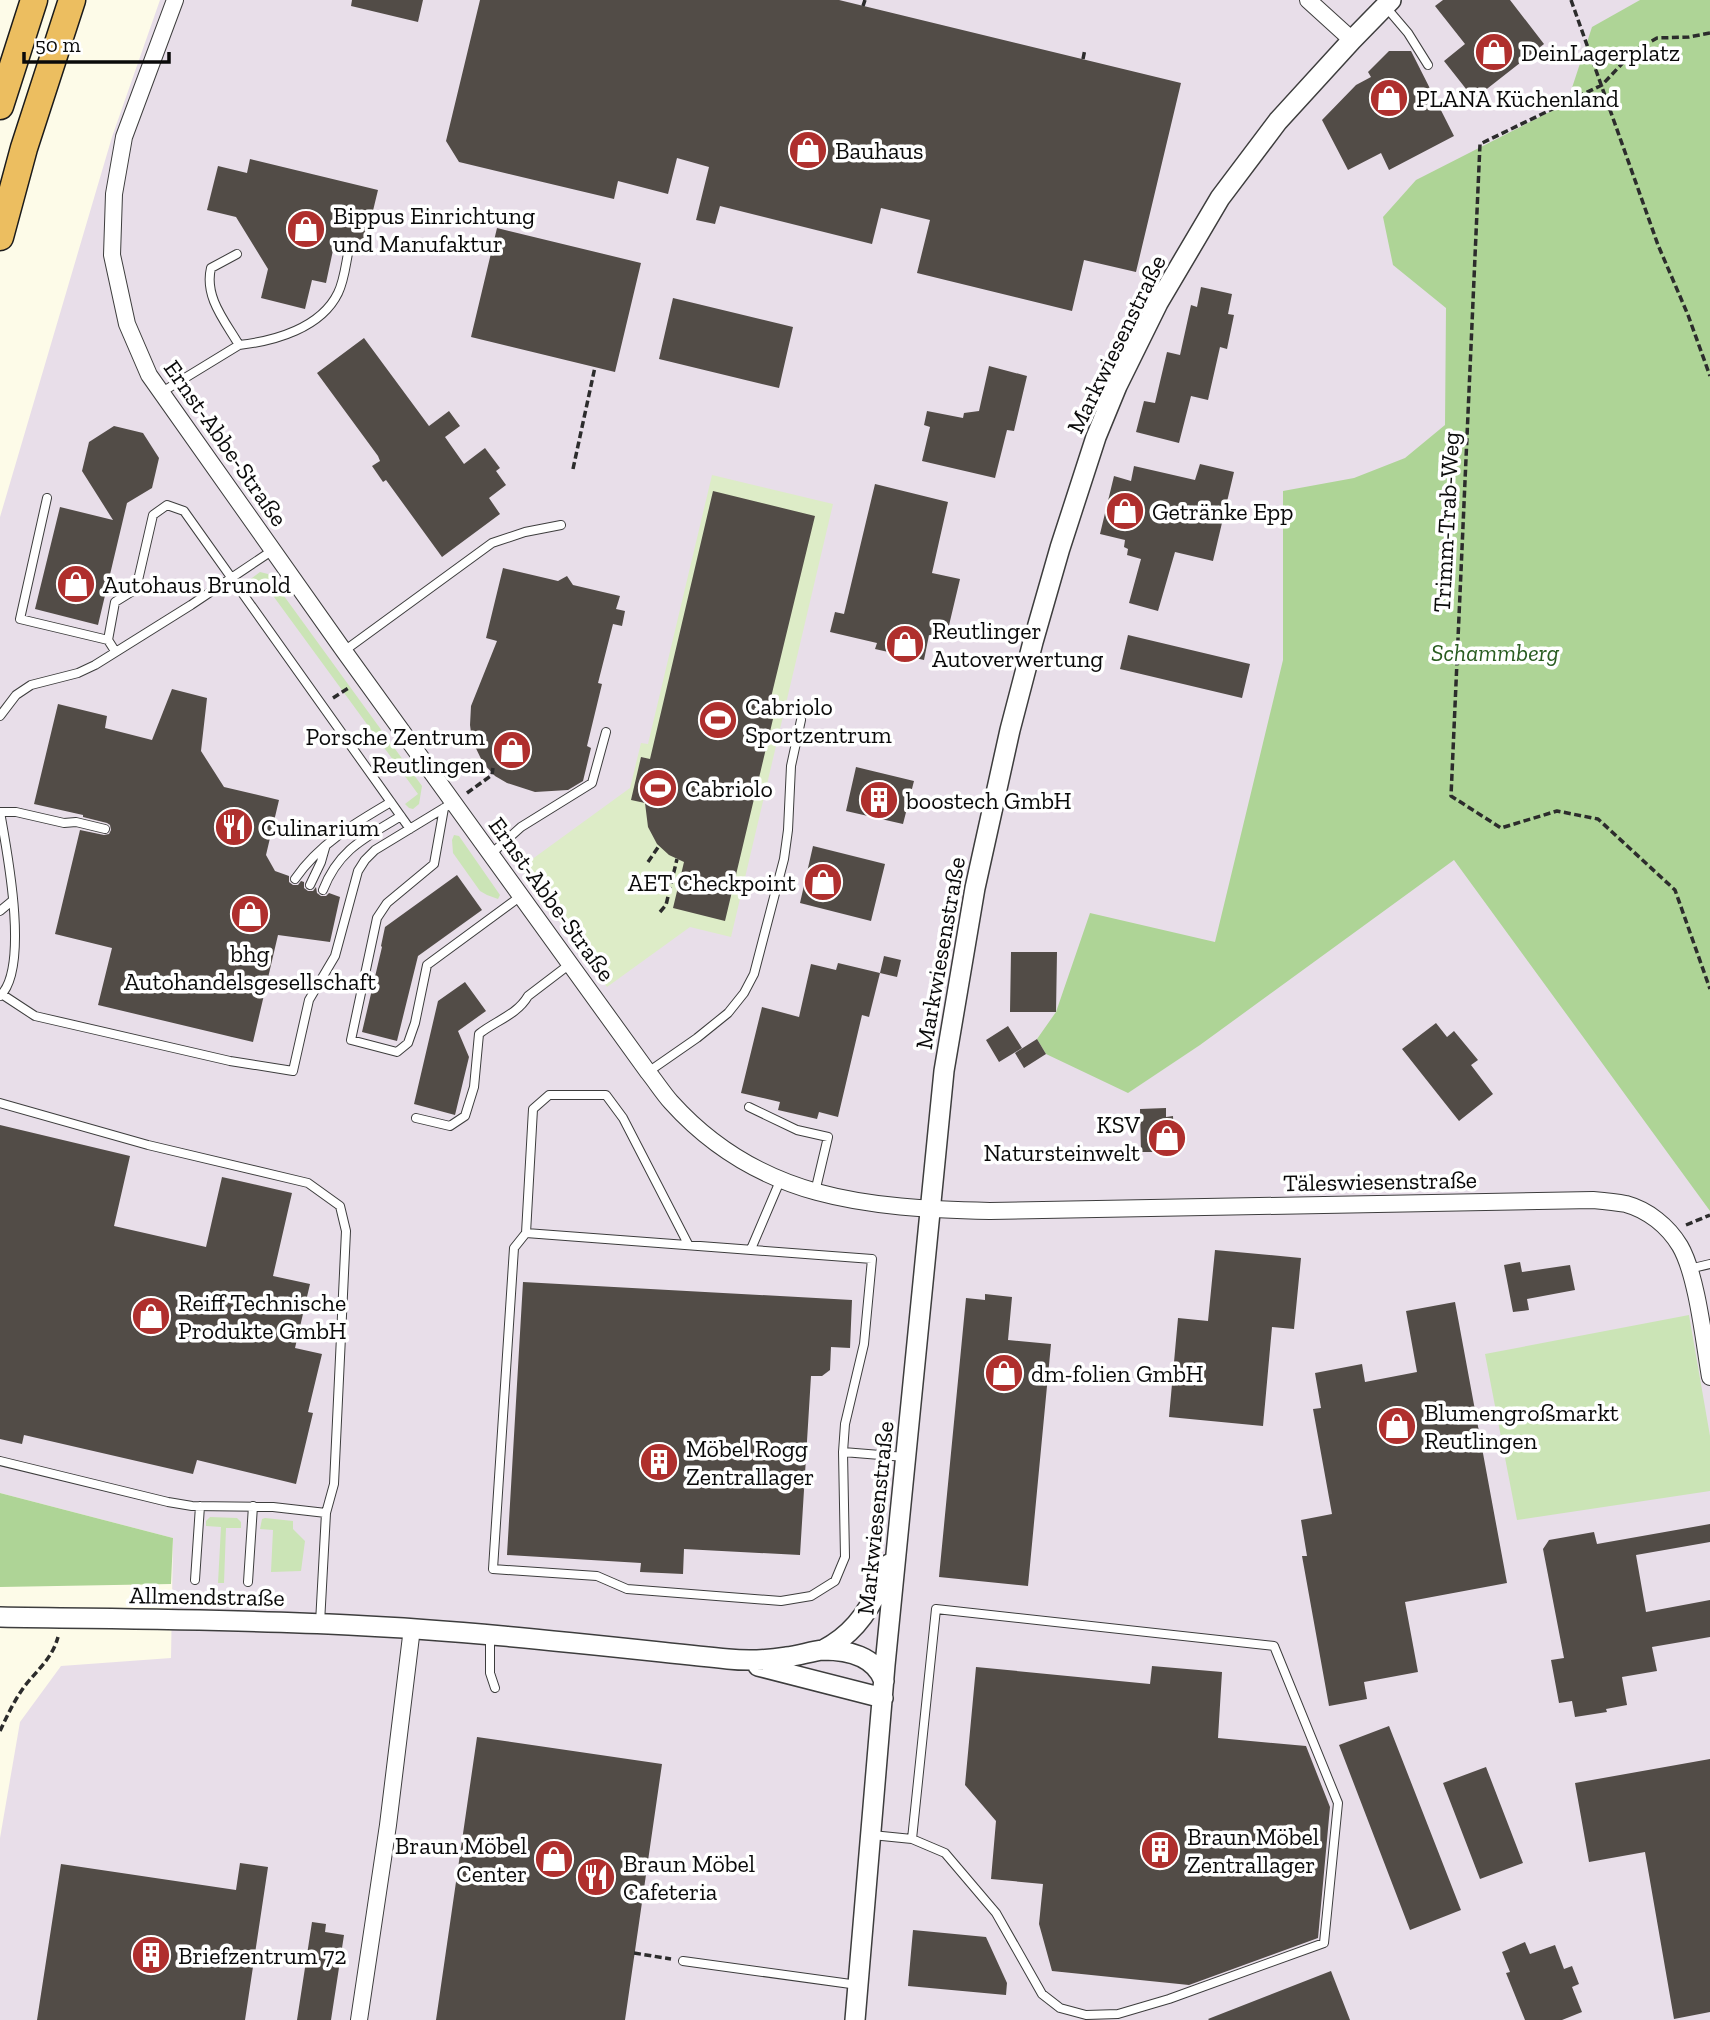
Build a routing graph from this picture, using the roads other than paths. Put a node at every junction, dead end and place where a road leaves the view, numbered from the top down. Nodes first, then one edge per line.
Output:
1 (34, 0) edge
2 (72, 0) edge
3 (175, 0) edge
4 (1308, 0) edge
5 (1388, 3) edge
6 (1352, 40) junction
7 (1428, 65) dead end
8 (0, 106) edge
9 (0, 237) edge
10 (350, 244) dead end
11 (237, 254) dead end
12 (239, 345) junction
13 (162, 392) junction
14 (47, 498) dead end
15 (561, 525) dead end
16 (272, 550) junction
17 (232, 577) junction
18 (108, 640) junction
19 (115, 651) junction
20 (344, 651) junction
21 (0, 716) edge
22 (801, 720) dead end
23 (606, 732) dead end
24 (391, 802) junction
25 (449, 805) junction
26 (0, 812) edge
27 (401, 816) junction
28 (105, 829) dead end
29 (410, 829) junction
30 (325, 848) junction
31 (491, 854) junction
32 (295, 879) dead end
33 (310, 885) dead end
34 (323, 890) dead end
35 (521, 896) junction
36 (12, 901) junction
37 (0, 911) edge
38 (570, 964) junction
39 (1, 995) edge
40 (648, 1072) junction
41 (0, 1104) edge
42 (749, 1107) dead end
43 (416, 1118) dead end
44 (780, 1181) junction
45 (815, 1192) junction
46 (930, 1209) junction
47 (526, 1233) junction
48 (688, 1244) junction
49 (751, 1249) junction
50 (1710, 1264) edge
51 (1688, 1269) junction
52 (1710, 1377) edge
53 (843, 1452) junction
54 (905, 1457) junction
55 (0, 1461) edge
56 (200, 1506) junction
57 (253, 1506) junction
58 (326, 1513) junction
59 (897, 1555) junction
60 (195, 1580) dead end
61 (248, 1582) dead end
62 (0, 1617) edge
63 (320, 1623) junction
64 (412, 1629) junction
65 (491, 1634) junction
66 (823, 1650) junction
67 (733, 1660) junction
68 (495, 1688) dead end
69 (884, 1689) junction
70 (869, 1834) junction
71 (912, 1839) junction
72 (683, 1961) road end
73 (858, 1985) junction
74 (359, 2020) edge
75 (855, 2020) edge

1 - 8 highway
2 - 9 highway
3 - 13 street, Ernst-Abbe-Straße
4 - 6 street
5 - 6 street, Markwiesenstraße
5 - 7 lane
6 - 46 street, Markwiesenstraße
10 - 12 lane
11 - 12 lane
12 - 13 lane
13 - 16 street, Ernst-Abbe-Straße
14 - 18 lane
15 - 20 lane
16 - 17 lane
16 - 20 street, Ernst-Abbe-Straße
17 - 18 lane
17 - 19 lane
17 - 24 lane
18 - 19 lane
19 - 21 lane
20 - 25 street, Ernst-Abbe-Straße
22 - 40 lane
23 - 31 lane
24 - 27 lane
24 - 30 lane
25 - 29 lane
25 - 31 street, Ernst-Abbe-Straße
25 - 35 lane
26 - 28 lane
26 - 36 lane
27 - 29 lane
27 - 34 lane
29 - 39 lane
30 - 32 lane
30 - 33 lane
31 - 35 street, Ernst-Abbe-Straße
35 - 38 street, Ernst-Abbe-Straße
36 - 37 lane
36 - 39 lane
38 - 40 street, Ernst-Abbe-Straße
38 - 43 lane
40 - 44 street, Ernst-Abbe-Straße
41 - 58 lane
42 - 45 lane
44 - 45 street, Ernst-Abbe-Straße
44 - 49 lane
45 - 46 street, Ernst-Abbe-Straße
46 - 51 street, Täleswiesenstraße
46 - 54 street, Markwiesenstraße
47 - 48 lane
47 - 48 lane
47 - 53 lane
48 - 49 lane
49 - 53 lane
50 - 51 lane
51 - 52 street, Täleswiesenstraße
53 - 54 lane
54 - 59 street, Markwiesenstraße
55 - 56 lane
56 - 57 lane
56 - 60 lane
57 - 58 lane
57 - 61 lane
58 - 63 lane
59 - 66 street
59 - 69 street, Markwiesenstraße
62 - 63 street, Allmendstraße
63 - 64 street, Allmendstraße
64 - 65 street, Allmendstraße
64 - 74 street
65 - 67 street, Allmendstraße
65 - 68 lane
66 - 67 street, Allmendstraße
66 - 69 street, Allmendstraße
67 - 69 street, Allmendstraße
69 - 70 street, Markwiesenstraße
70 - 71 lane
70 - 73 street, Markwiesenstraße
71 - 71 lane
72 - 73 lane
73 - 75 street, Markwiesenstraße

